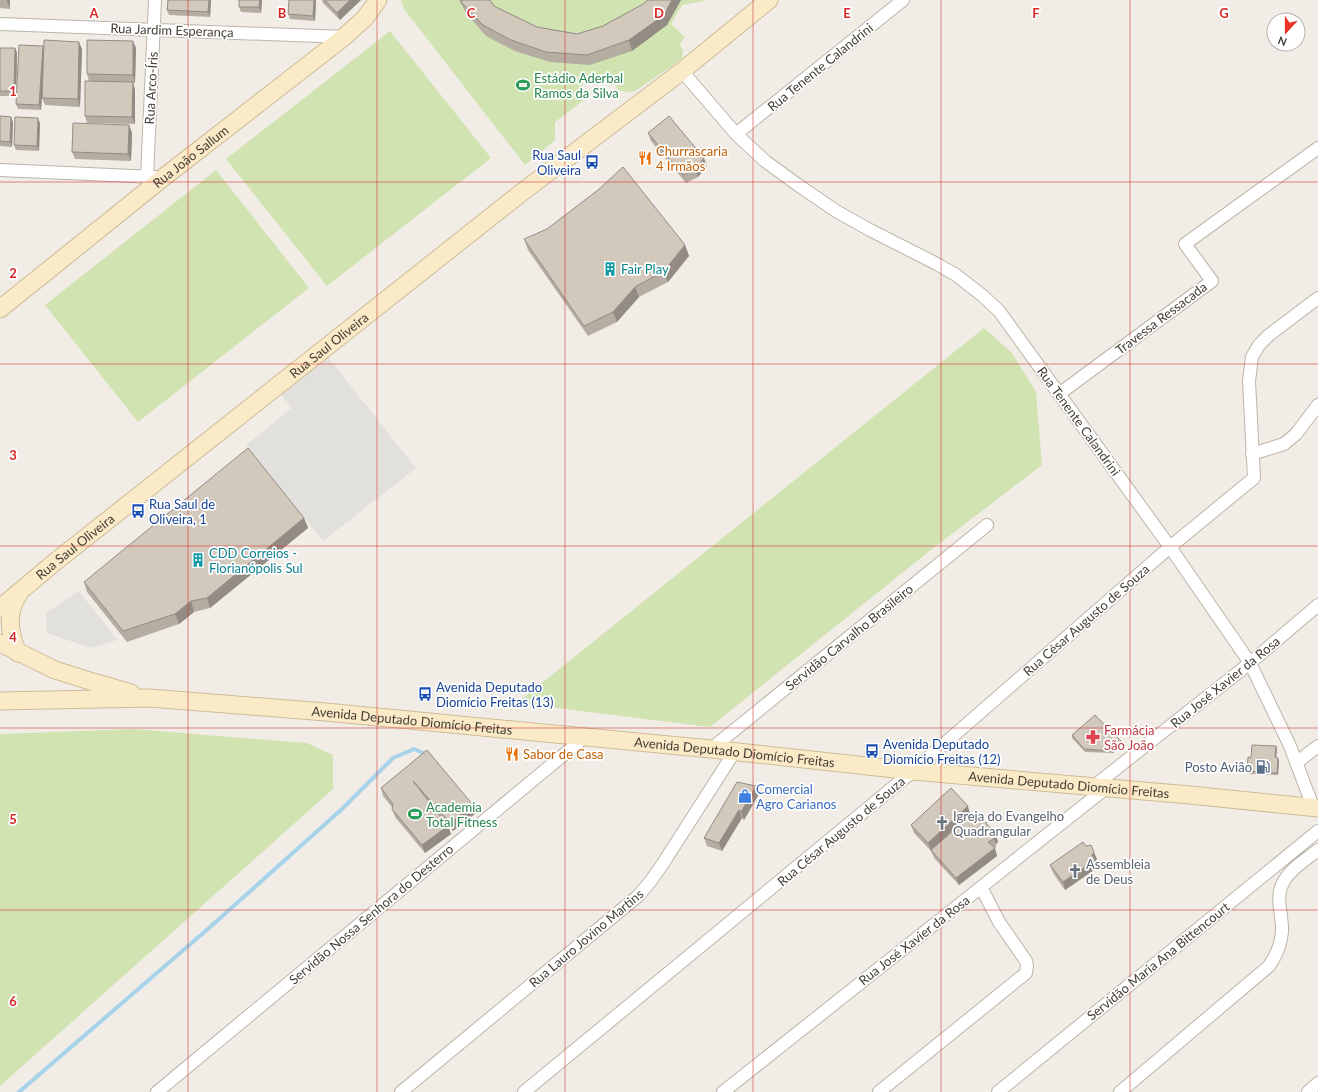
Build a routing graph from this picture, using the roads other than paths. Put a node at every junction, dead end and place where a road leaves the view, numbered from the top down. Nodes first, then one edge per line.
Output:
1 (155, 0) edge
2 (378, 0) edge
3 (769, 0) edge
4 (903, 0) edge
5 (0, 24) edge
6 (153, 30) junction
7 (344, 37) junction
8 (682, 71) junction
9 (736, 134) junction
10 (1318, 148) edge
11 (0, 170) edge
12 (147, 177) junction
13 (164, 177) junction
14 (1318, 298) edge
15 (0, 309) edge
16 (1059, 394) junction
17 (1318, 404) edge
18 (1252, 454) junction
19 (987, 525) dead end
20 (1170, 547) junction
21 (22, 589) junction
22 (1318, 605) edge
23 (0, 608) edge
24 (0, 643) edge
25 (18, 653) junction
26 (1250, 663) junction
27 (150, 698) junction
28 (0, 701) edge
29 (585, 737) junction
30 (1318, 746) edge
31 (712, 749) junction
32 (735, 751) junction
33 (1296, 763) junction
34 (913, 771) junction
35 (1099, 787) junction
36 (1315, 808) edge
37 (1318, 831) edge
38 (1305, 841) junction
39 (1318, 850) edge
40 (1303, 862) junction
41 (1268, 872) junction
42 (1289, 873) junction
43 (981, 887) junction
44 (1318, 1083) edge
45 (157, 1092) edge
46 (401, 1092) edge
47 (524, 1092) edge
48 (723, 1092) edge
49 (879, 1092) edge
50 (998, 1092) edge
51 (1120, 1092) edge
52 (1308, 1092) edge

1 - 6 street, Rua Arco-Íris
2 - 7 street, Rua João Sallum
3 - 8 street, Rua Saul Oliveira
4 - 9 street, Rua Tenente Calandrini
5 - 6 street, Rua Jardim Esperança
6 - 7 street, Rua Jardim Esperança
6 - 12 street, Rua Arco-Íris
7 - 13 street, Rua João Sallum
8 - 9 street, Rua Tenente Calandrini
8 - 21 street, Rua Saul Oliveira
9 - 16 street, Rua Tenente Calandrini
10 - 16 street, Travessa Ressacada
11 - 12 street
12 - 13 street
13 - 15 street, Rua João Sallum
14 - 18 street
16 - 20 street, Rua Tenente Calandrini
17 - 18 street
18 - 20 street, Rua César Augusto de Souza
19 - 31 street, Servidão Carvalho Brasileiro
20 - 26 street, Rua Tenente Calandrini
20 - 34 street, Rua César Augusto de Souza
21 - 23 street, Rua Saul Oliveira
21 - 25 street, Rua Saul Oliveira
22 - 26 street, Rua José Xavier da Rosa
24 - 25 street, Avenida Deputado Diomício Freitas
25 - 27 street, Avenida Deputado Diomício Freitas
26 - 33 street, Rua Tenente Calandrini
26 - 35 street, Rua José Xavier da Rosa
27 - 28 street, Avenida Deputado Diomício Freitas
27 - 29 street, Avenida Deputado Diomício Freitas
29 - 31 street, Avenida Deputado Diomício Freitas
29 - 45 street, Servidão Nossa Senhora do Desterro
30 - 33 street
31 - 32 street, Avenida Deputado Diomício Freitas
32 - 34 street, Avenida Deputado Diomício Freitas
32 - 46 street, Rua Lauro Jovino Martins
33 - 36 street, Rua Tenente Calandrini
34 - 35 street, Avenida Deputado Diomício Freitas
34 - 47 street, Rua César Augusto de Souza
35 - 36 street, Avenida Deputado Diomício Freitas
35 - 43 street, Rua José Xavier da Rosa
37 - 38 street, Servidão Maria Ana Bittencourt
38 - 40 street
38 - 41 street, Servidão Maria Ana Bittencourt
39 - 40 street
40 - 42 street
41 - 42 street
41 - 50 street, Servidão Maria Ana Bittencourt
42 - 51 street
43 - 48 street, Rua José Xavier da Rosa
43 - 49 street
44 - 52 street

